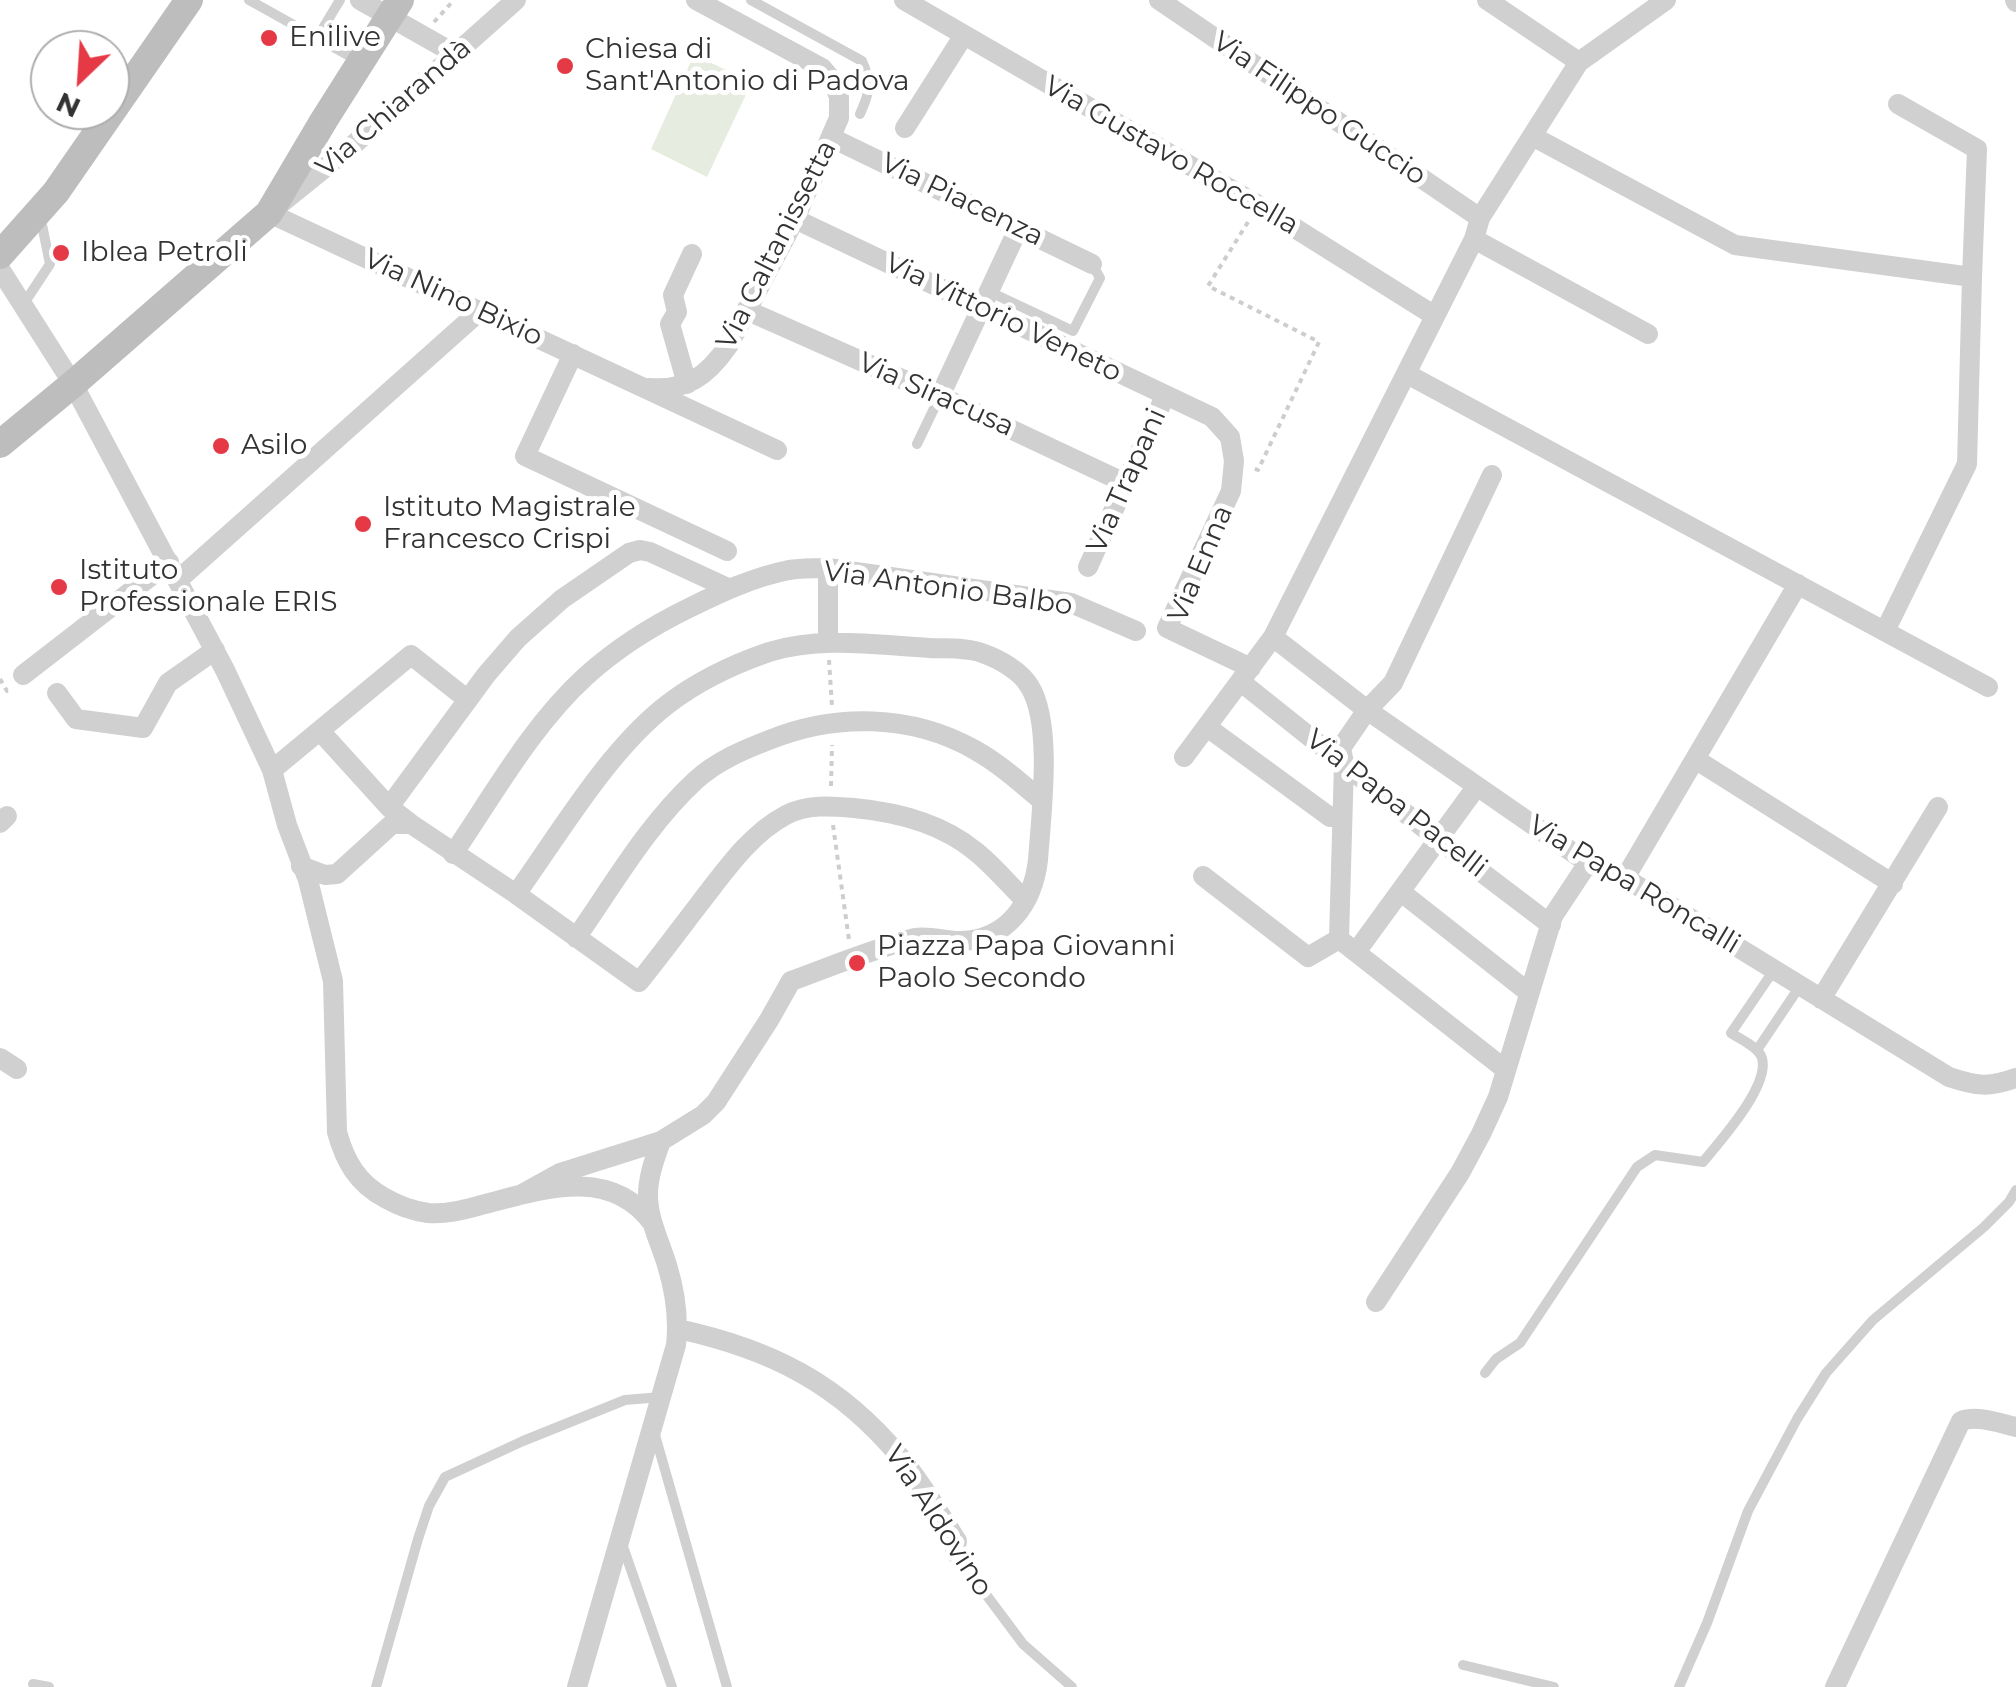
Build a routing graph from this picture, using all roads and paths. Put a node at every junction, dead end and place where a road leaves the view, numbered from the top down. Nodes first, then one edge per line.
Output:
1 (189, 0) edge
2 (249, 0) edge
3 (340, 0) edge
4 (360, 0) edge
5 (454, 0) edge
6 (516, 0) edge
7 (696, 0) edge
8 (751, 0) edge
9 (904, 0) edge
10 (1159, 0) edge
11 (1487, 0) edge
12 (1666, 0) edge
13 (389, 18) edge
14 (434, 22) dead end
15 (964, 35) junction
16 (317, 38) junction
17 (456, 55) junction
18 (1579, 62) junction
19 (360, 63) junction
20 (1898, 104) dead end
21 (860, 114) dead end
22 (906, 128) dead end
23 (1532, 136) junction
24 (832, 138) junction
25 (1258, 205) junction
26 (39, 211) junction
27 (269, 213) junction
28 (795, 218) junction
29 (1018, 227) junction
30 (1477, 229) junction
31 (8, 245) edge
32 (692, 254) dead end
33 (1092, 264) joint
34 (0, 269) edge
35 (1972, 277) junction
36 (985, 299) junction
37 (23, 305) junction
38 (481, 310) junction
39 (746, 310) junction
40 (1434, 316) junction
41 (1648, 334) dead end
42 (573, 354) junction
43 (1407, 374) junction
44 (73, 384) junction
45 (637, 384) junction
46 (687, 384) junction
47 (940, 396) junction
48 (1165, 396) junction
49 (0, 444) edge
50 (917, 444) dead end
51 (777, 450) dead end
52 (1234, 461) junction
53 (1492, 475) dead end
54 (1125, 483) junction
55 (727, 551) dead end
56 (1088, 567) dead end
57 (828, 568) junction
58 (173, 571) junction
59 (1798, 584) junction
60 (728, 588) junction
61 (1136, 631) dead end
62 (1885, 631) junction
63 (1273, 637) junction
64 (828, 643) junction
65 (214, 650) junction
66 (23, 675) dead end
67 (1246, 675) junction
68 (1988, 687) dead end
69 (57, 693) dead end
70 (468, 700) junction
71 (1367, 710) junction
72 (832, 721) junction
73 (1207, 727) junction
74 (321, 732) junction
75 (1184, 756) dead end
76 (1695, 759) junction
77 (1344, 763) junction
78 (272, 770) junction
79 (1477, 786) junction
80 (1042, 800) junction
81 (830, 806) junction
82 (390, 807) junction
83 (1938, 807) dead end
84 (1330, 817) dead end
85 (411, 824) junction
86 (1439, 840) junction
87 (453, 854) junction
88 (1588, 863) junction
89 (301, 866) junction
90 (1203, 876) dead end
91 (1625, 878) junction
92 (1893, 884) junction
93 (1401, 892) junction
94 (516, 894) junction
95 (1024, 900) junction
96 (1550, 924) junction
97 (576, 938) junction
98 (1339, 938) junction
99 (1356, 952) junction
100 (852, 959) junction
101 (1774, 970) junction
102 (1800, 986) junction
103 (1528, 992) junction
104 (1822, 999) junction
105 (1757, 1050) junction
106 (1506, 1070) junction
107 (2016, 1078) edge
108 (661, 1140) junction
109 (2016, 1190) edge
110 (522, 1194) junction
111 (653, 1224) junction
112 (1376, 1302) dead end
113 (678, 1330) junction
114 (1485, 1373) dead end
115 (662, 1396) junction
116 (2016, 1427) edge
117 (653, 1429) junction
118 (619, 1536) junction
119 (954, 1552) joint
120 (1463, 1665) dead end
121 (32, 1684) dead end
122 (49, 1687) edge
123 (376, 1687) edge
124 (577, 1687) edge
125 (672, 1687) edge
126 (727, 1687) edge
127 (1072, 1687) edge
128 (1554, 1687) edge
129 (1680, 1687) edge
130 (1835, 1687) edge

1 - 26 main road
2 - 16 lane
3 - 16 lane
4 - 13 street
5 - 14 path
6 - 17 street, Via Chiarandà
7 - 24 street, Via Caltanissetta
8 - 21 lane
9 - 15 street, Via Gustavo Roccella
10 - 30 street, Via Filippo Guccio
11 - 18 street
12 - 18 street
13 - 17 street
13 - 19 main road
15 - 22 street
15 - 25 street, Via Gustavo Roccella
16 - 19 lane
17 - 27 street, Via Chiarandà
18 - 23 street
19 - 27 main road
20 - 35 street
23 - 30 street
23 - 35 street
24 - 28 street, Via Caltanissetta
24 - 29 street, Via Piacenza
25 - 40 street, Via Gustavo Roccella
25 - 52 path
26 - 31 main road
26 - 37 lane
27 - 38 street, Via Nino Bixio
27 - 44 main road
28 - 36 street, Via Vittorio Veneto
28 - 39 street, Via Caltanissetta
29 - 33 street, Via Piacenza
29 - 36 street
30 - 40 street
30 - 41 street, Via Filippo Guccio
32 - 46 street
33 - 36 lane
34 - 37 street
35 - 62 street
36 - 47 street
36 - 48 street, Via Vittorio Veneto
37 - 44 street
38 - 42 street, Via Nino Bixio
38 - 58 street
39 - 46 street, Via Caltanissetta
39 - 47 street, Via Siracusa
40 - 43 street
42 - 45 street, Via Nino Bixio
42 - 55 street
43 - 59 street
43 - 63 street
44 - 49 main road
44 - 58 street
45 - 46 street
45 - 51 street, Via Nino Bixio
47 - 50 lane
47 - 54 street, Via Siracusa
48 - 52 street, Via Vittorio Veneto
48 - 54 street, Via Trapani
52 - 67 street, Via Enna
53 - 71 street
54 - 56 street, Via Trapani
57 - 60 street, Via Antonio Balbo
57 - 61 street, Via Antonio Balbo
57 - 64 street
58 - 65 street
58 - 66 street
59 - 62 street
59 - 76 street
60 - 70 street
60 - 87 street, Via Antonio Balbo
62 - 68 street
63 - 67 street
63 - 71 street, Via Papa Roncalli
64 - 72 path
64 - 80 street
64 - 94 street
65 - 69 street
65 - 78 street
67 - 73 street
67 - 77 street, Via Papa Pacelli
70 - 74 street
70 - 82 street
71 - 77 street
71 - 79 street, Via Papa Roncalli
72 - 80 street
72 - 81 path
72 - 97 street
73 - 75 street
73 - 84 street
74 - 78 street
74 - 82 street
76 - 91 street
76 - 92 street
77 - 86 street, Via Papa Pacelli
77 - 98 street
78 - 89 street
79 - 86 street
79 - 88 street, Via Papa Roncalli
80 - 95 street
81 - 95 street
81 - 97 street
81 - 100 path
82 - 85 street
83 - 92 street
85 - 87 street
85 - 89 street
86 - 93 street
86 - 96 street, Via Papa Pacelli
87 - 94 street
88 - 91 street, Via Papa Roncalli
88 - 96 street
89 - 110 street
90 - 98 street
91 - 101 street, Via Papa Roncalli
92 - 104 street
93 - 99 street
93 - 103 street
94 - 97 street
95 - 100 street
96 - 103 street
98 - 99 street
99 - 106 street
100 - 108 street
101 - 102 street, Via Papa Roncalli
101 - 105 lane
102 - 104 street, Via Papa Roncalli
102 - 105 lane
103 - 106 street
104 - 107 street, Via Papa Roncalli
105 - 114 lane
106 - 112 street
108 - 110 street
108 - 111 street
109 - 129 lane
110 - 111 street
111 - 113 street
113 - 115 street
113 - 119 street, Via Aldovino
115 - 117 street
115 - 123 lane
116 - 130 street
117 - 118 street
117 - 126 lane
118 - 124 street
118 - 125 lane
119 - 127 lane, Via Aldovino
120 - 128 lane
121 - 122 lane

